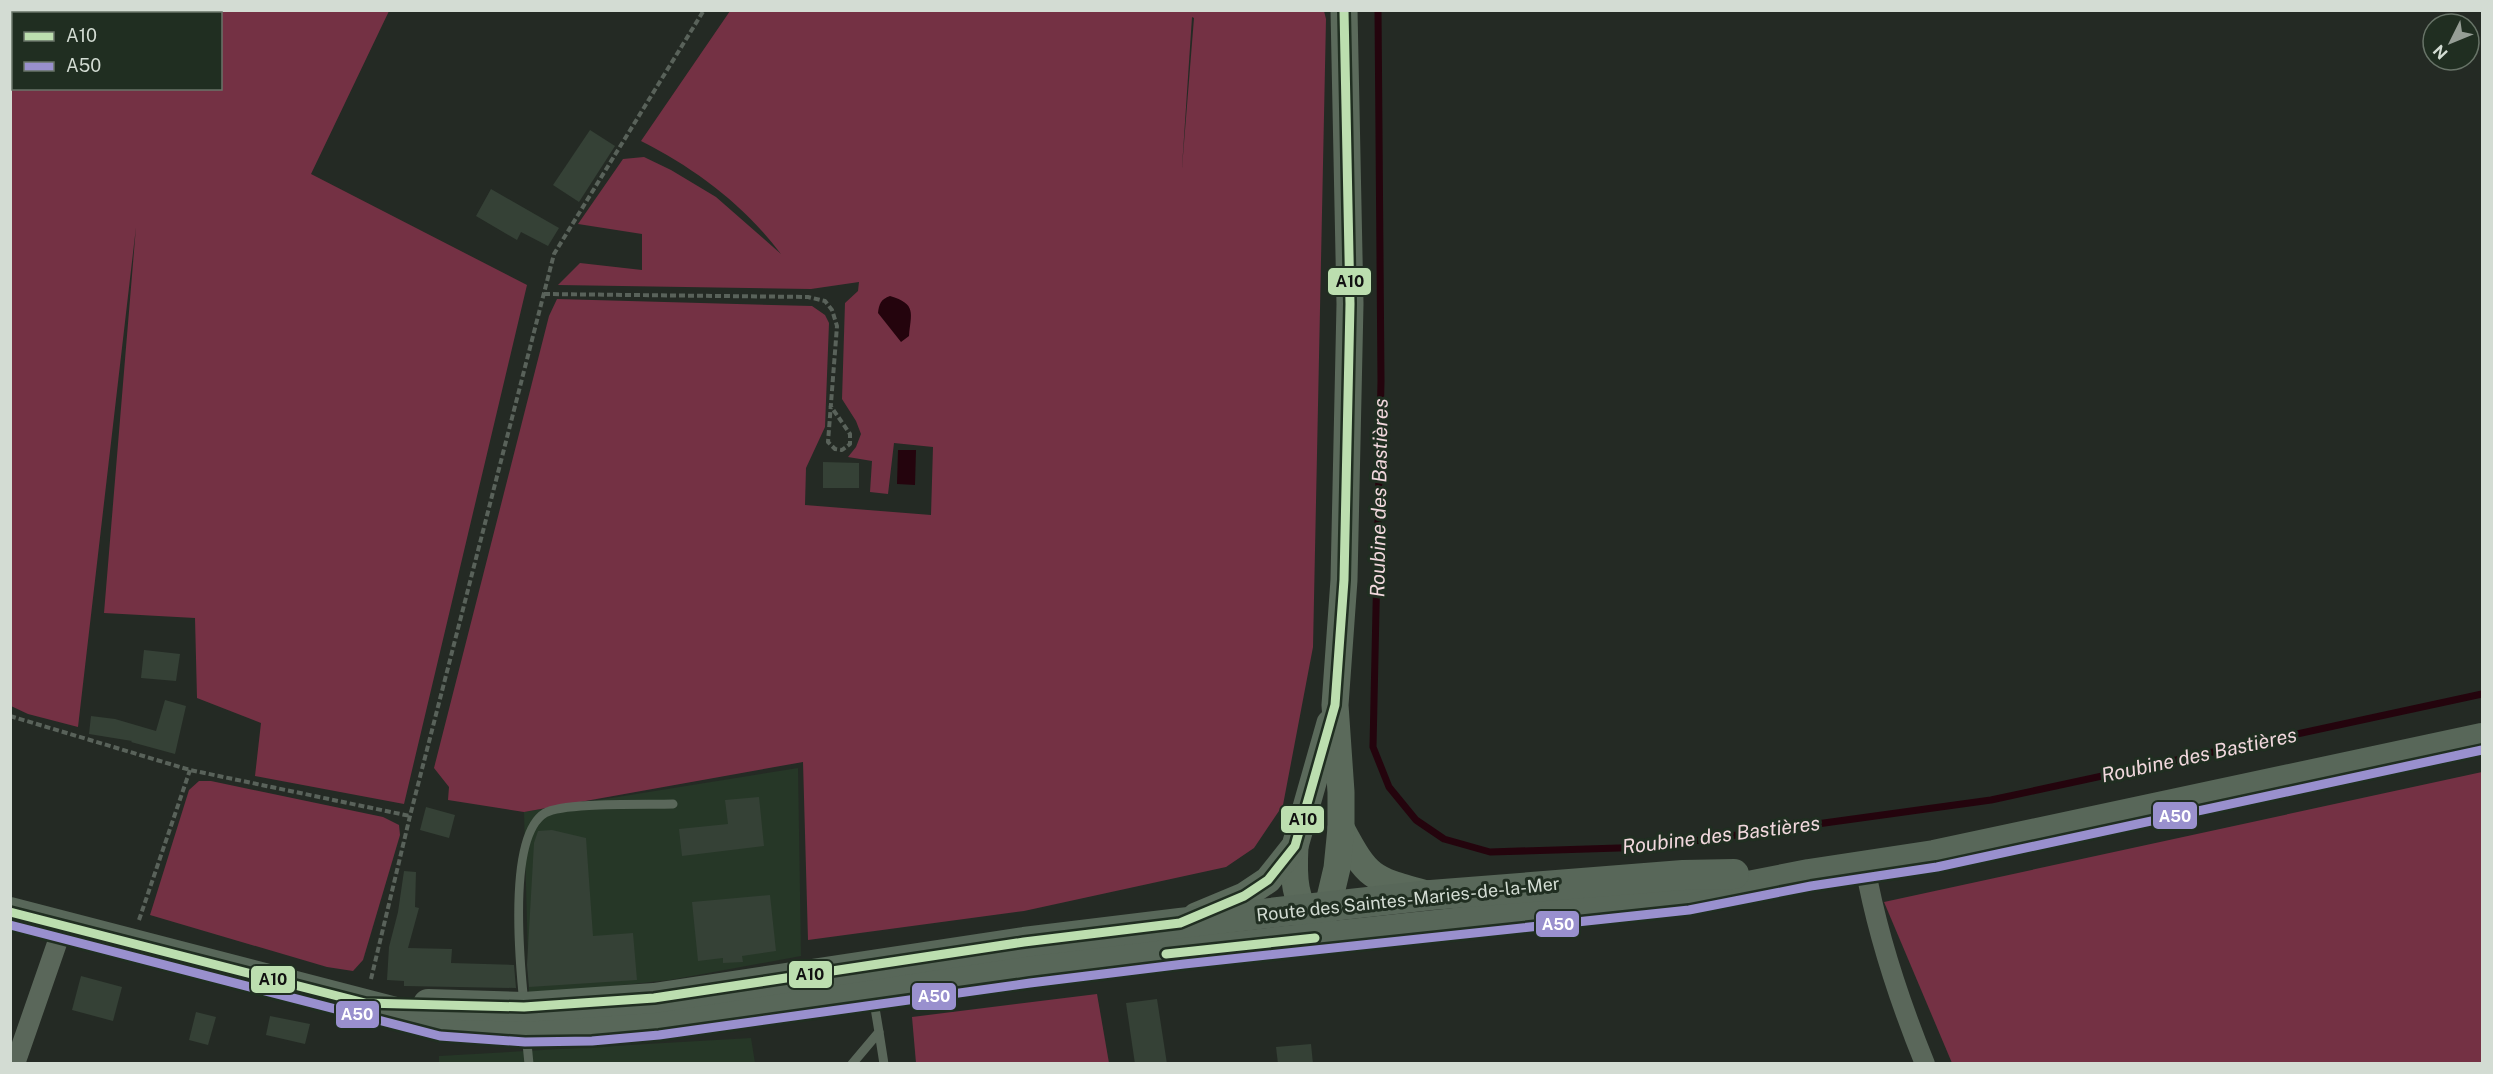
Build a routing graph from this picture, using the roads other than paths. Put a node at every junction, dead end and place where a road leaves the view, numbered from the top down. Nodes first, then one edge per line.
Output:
1 (1344, 10) edge
2 (1335, 705) junction
3 (2482, 738) edge
4 (673, 804) dead end
5 (1341, 828) junction
6 (1295, 846) junction
7 (1865, 866) junction
8 (1809, 874) junction
9 (1431, 895) junction
10 (1314, 908) junction
11 (10, 912) edge
12 (63, 926) junction
13 (1181, 938) junction
14 (1315, 938) junction
15 (871, 978) junction
16 (525, 1018) junction
17 (879, 1032) junction
18 (15, 1064) edge
19 (529, 1064) edge
20 (852, 1064) edge
21 (884, 1064) edge
22 (1925, 1064) edge

1 - 2 main road
2 - 5 main road
2 - 6 main road
3 - 7 main road, Route des Saintes-Maries-de-la-Mer
4 - 16 lane
5 - 9 main road
5 - 10 main road
6 - 10 main road
6 - 13 main road
7 - 8 main road, Route des Saintes-Maries-de-la-Mer
7 - 22 street
8 - 9 main road, Route des Saintes-Maries-de-la-Mer
8 - 14 main road, Route des Saintes-Maries-de-la-Mer
9 - 10 main road, Route des Saintes-Maries-de-la-Mer
10 - 13 main road, Route des Saintes-Maries-de-la-Mer
10 - 14 main road
11 - 12 main road, Route des Saintes-Maries-de-la-Mer
12 - 16 main road, Route des Saintes-Maries-de-la-Mer
12 - 18 street
13 - 14 main road, Route des Saintes-Maries-de-la-Mer
13 - 15 main road, Route des Saintes-Maries-de-la-Mer
15 - 16 main road, Route des Saintes-Maries-de-la-Mer
15 - 17 lane
16 - 19 lane
17 - 20 lane
17 - 21 lane

